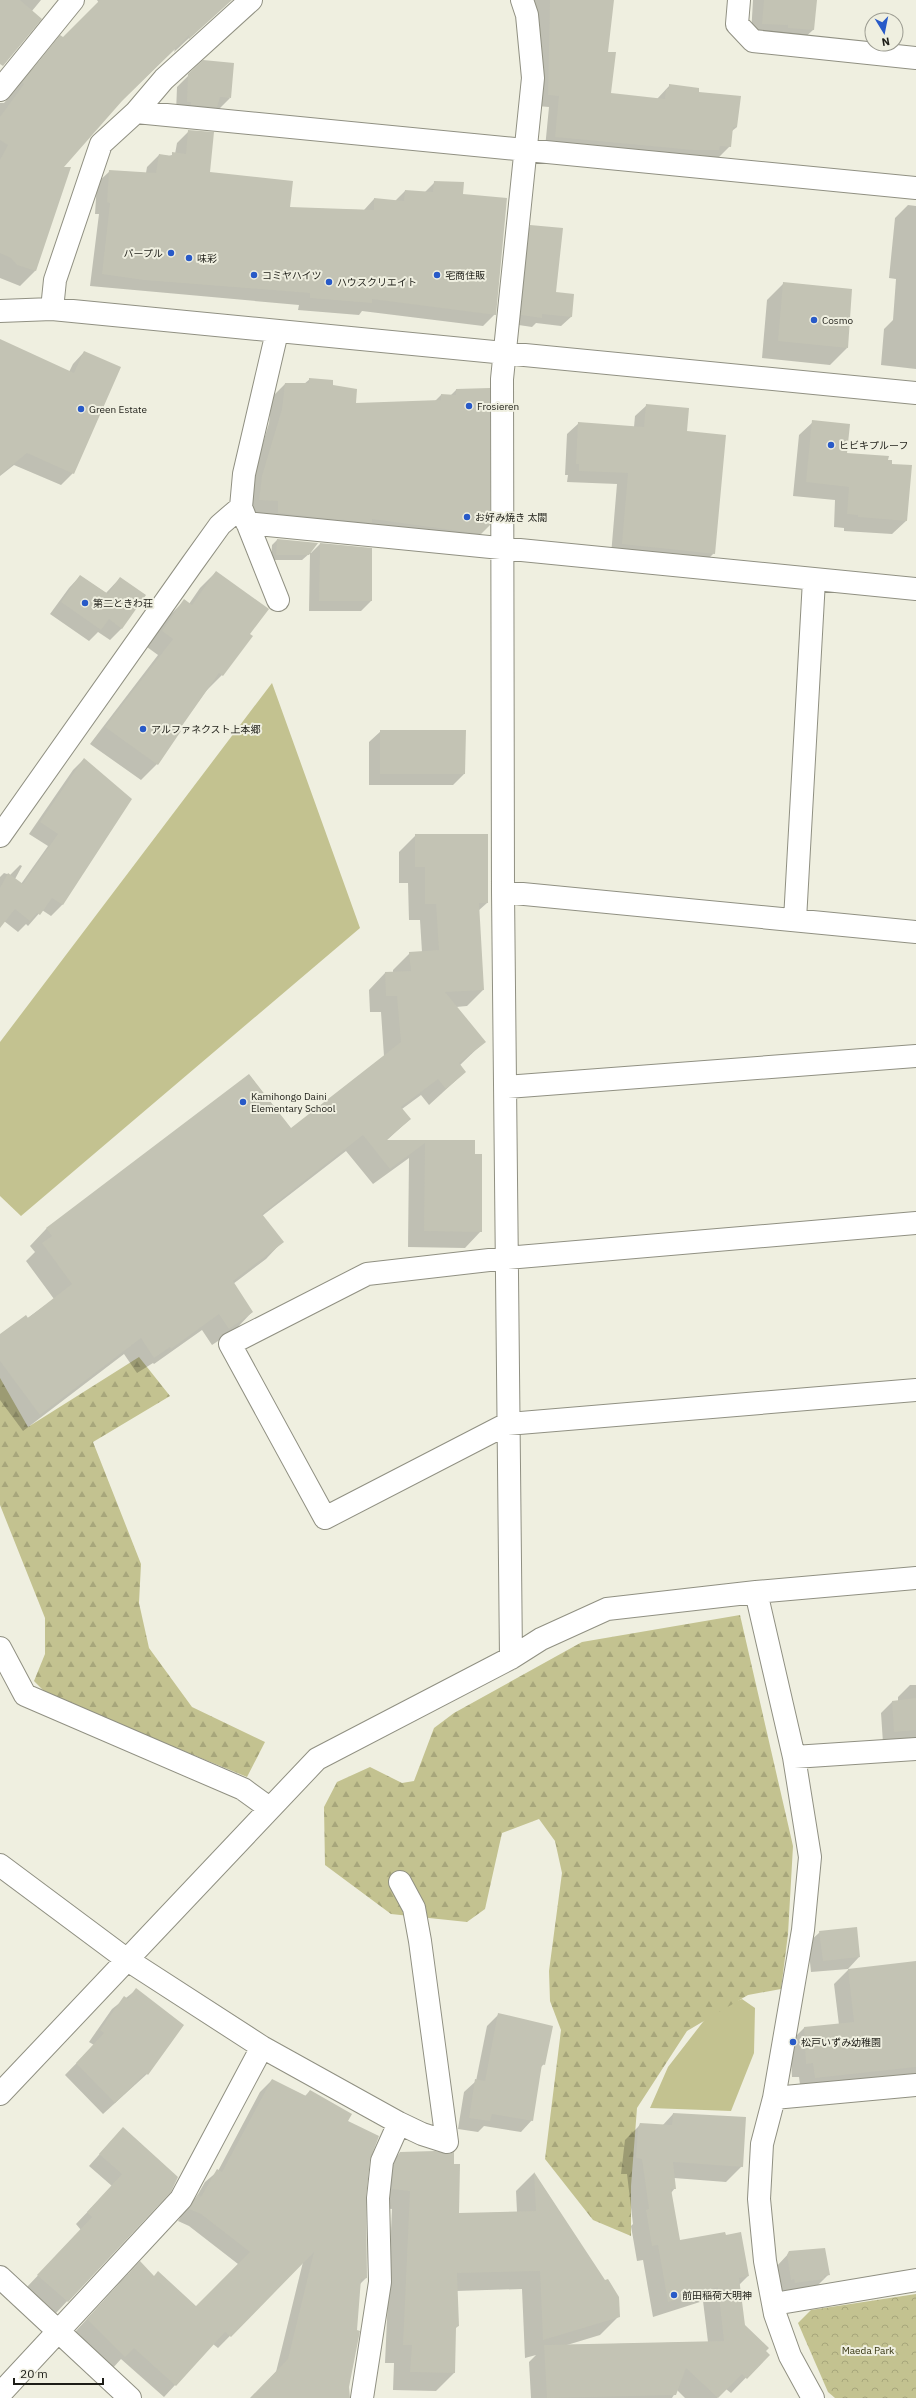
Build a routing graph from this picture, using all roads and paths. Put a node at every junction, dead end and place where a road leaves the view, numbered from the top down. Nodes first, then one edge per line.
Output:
1 (73, 0) edge
2 (251, 0) edge
3 (522, 0) edge
4 (739, 0) edge
5 (916, 58) edge
6 (0, 90) edge
7 (136, 112) junction
8 (525, 151) junction
9 (916, 188) edge
10 (52, 309) junction
11 (0, 312) edge
12 (277, 332) junction
13 (506, 353) junction
14 (916, 393) edge
15 (244, 515) junction
16 (502, 548) junction
17 (814, 580) junction
18 (916, 589) edge
19 (278, 600) dead end
20 (0, 836) edge
21 (503, 892) junction
22 (795, 920) junction
23 (916, 932) edge
24 (916, 1056) edge
25 (506, 1087) junction
26 (916, 1223) edge
27 (507, 1258) junction
28 (916, 1390) edge
29 (507, 1424) junction
30 (916, 1578) edge
31 (756, 1592) junction
32 (0, 1648) edge
33 (511, 1658) junction
34 (916, 1749) edge
35 (794, 1757) junction
36 (269, 1808) junction
37 (0, 1865) edge
38 (400, 1882) dead end
39 (126, 1959) junction
40 (262, 2047) junction
41 (916, 2086) edge
42 (0, 2094) edge
43 (774, 2098) junction
44 (399, 2123) junction
45 (0, 2277) edge
46 (916, 2280) edge
47 (774, 2304) junction
48 (58, 2331) junction
49 (0, 2394) edge
50 (130, 2398) edge
51 (362, 2398) edge
52 (813, 2398) edge

1 - 6 street
2 - 7 street
3 - 8 street
4 - 5 street
7 - 8 street
7 - 10 street
8 - 9 street
8 - 13 street
10 - 11 street
10 - 12 street
12 - 13 street
12 - 15 street
13 - 14 street
13 - 16 street
15 - 16 street
15 - 19 street
15 - 20 street
16 - 17 street
16 - 21 street
17 - 18 street
17 - 22 street
21 - 22 street
21 - 25 street
22 - 23 street
24 - 25 street
25 - 27 street
26 - 27 street
27 - 29 street
27 - 29 street
28 - 29 street
29 - 33 street
30 - 31 street
31 - 33 street
31 - 35 street
32 - 36 street
33 - 36 street
34 - 35 street
35 - 43 street
36 - 39 street
37 - 39 street
38 - 44 street
39 - 40 street
39 - 42 street
40 - 44 street
40 - 48 street
41 - 43 street
43 - 47 street
44 - 51 street
45 - 48 street
46 - 47 street
47 - 52 street
48 - 49 street
48 - 50 street

